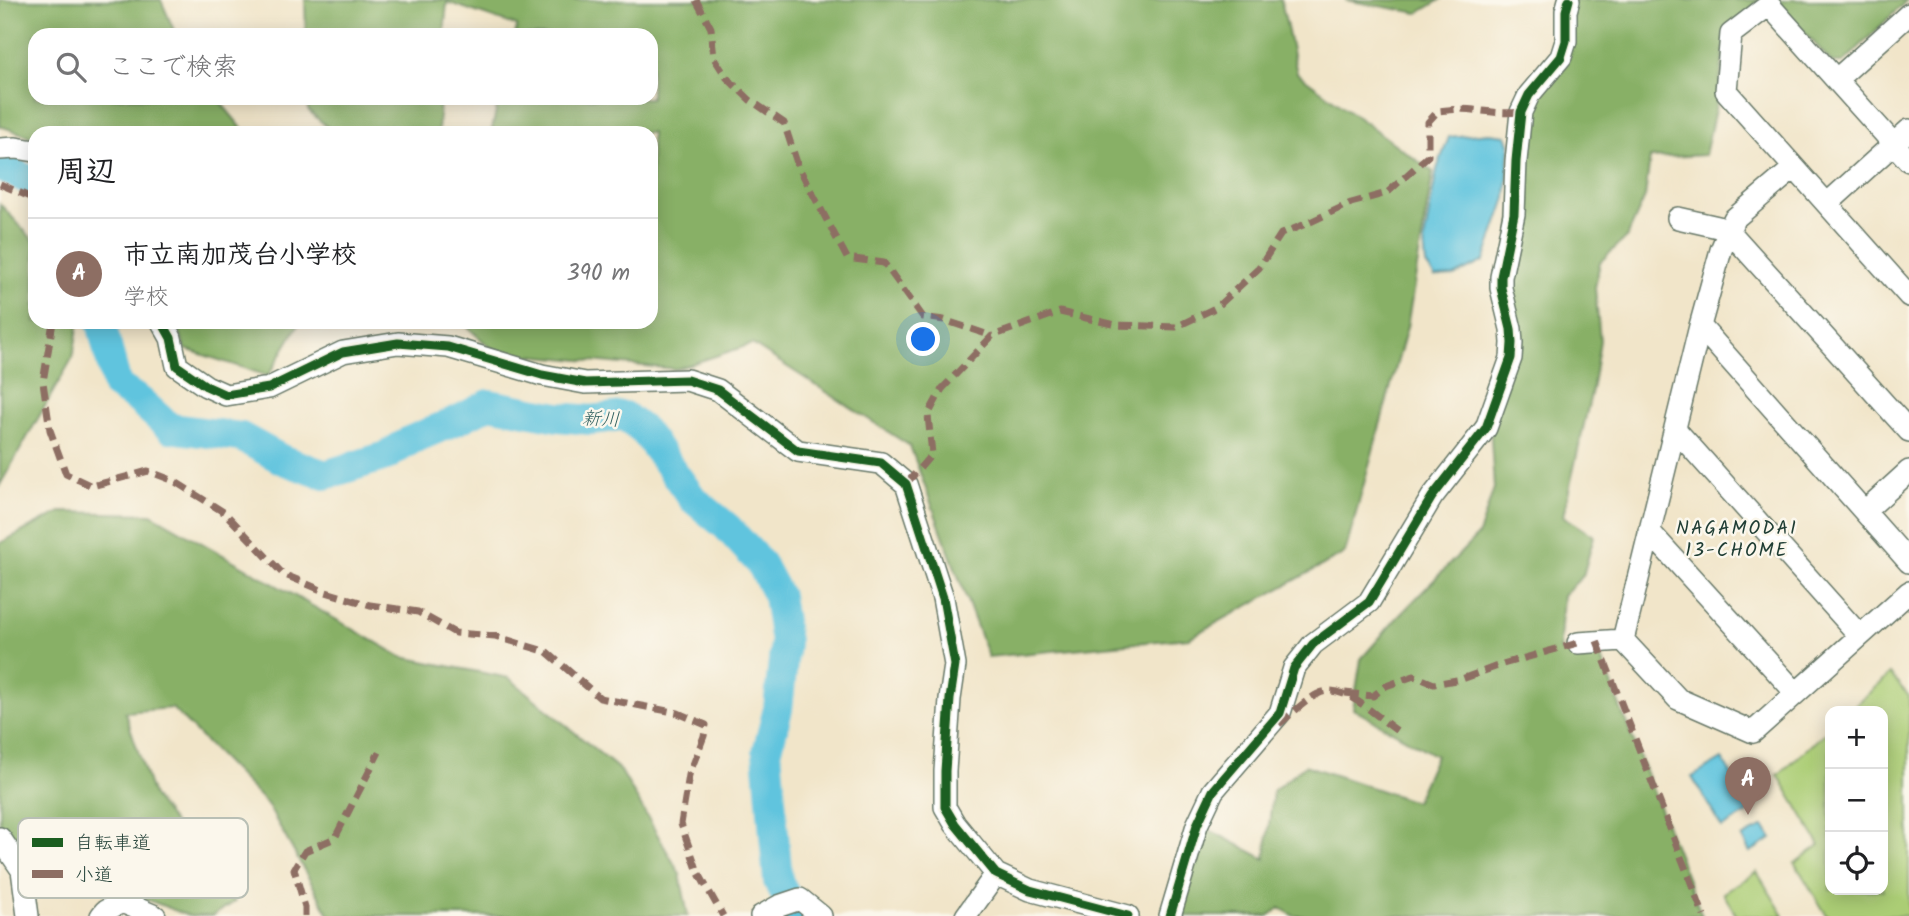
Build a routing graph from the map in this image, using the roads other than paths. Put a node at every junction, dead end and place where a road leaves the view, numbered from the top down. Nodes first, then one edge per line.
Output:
1 (1569, 0) edge
2 (1909, 14) edge
3 (1837, 79) junction
4 (1901, 137) edge
5 (0, 149) edge
6 (28, 150) edge
7 (1909, 161) edge
8 (1794, 168) junction
9 (1827, 204) junction
10 (1678, 218) dead end
11 (1729, 231) junction
12 (1909, 296) edge
13 (1700, 326) junction
14 (166, 329) edge
15 (1675, 429) junction
16 (1909, 431) edge
17 (1909, 471) edge
18 (1865, 511) junction
19 (1650, 531) junction
20 (1909, 562) edge
21 (1909, 592) edge
22 (1860, 636) junction
23 (1623, 640) junction
24 (1578, 643) dead end
25 (1796, 693) junction
26 (0, 838) edge
27 (18, 864) edge
28 (996, 874) junction
29 (26, 898) edge
30 (770, 911) edge
31 (28, 916) edge
32 (101, 916) edge
33 (155, 916) edge
34 (821, 916) edge
35 (966, 916) edge
36 (1128, 916) edge
37 (1170, 916) edge

1 - 37 street
2 - 3 street
3 - 4 street
3 - 8 street
4 - 7 street
4 - 9 street
5 - 6 street
8 - 9 street
8 - 11 street
9 - 12 street
10 - 11 street
11 - 13 street
11 - 16 street
13 - 15 street
13 - 18 street
14 - 28 street
15 - 19 street
15 - 22 street
17 - 18 street
18 - 20 street
19 - 23 street
19 - 25 street
21 - 22 street
22 - 25 street
23 - 24 street
23 - 25 street
26 - 27 street
28 - 35 street
28 - 36 street
29 - 31 street
30 - 34 street
32 - 33 street

